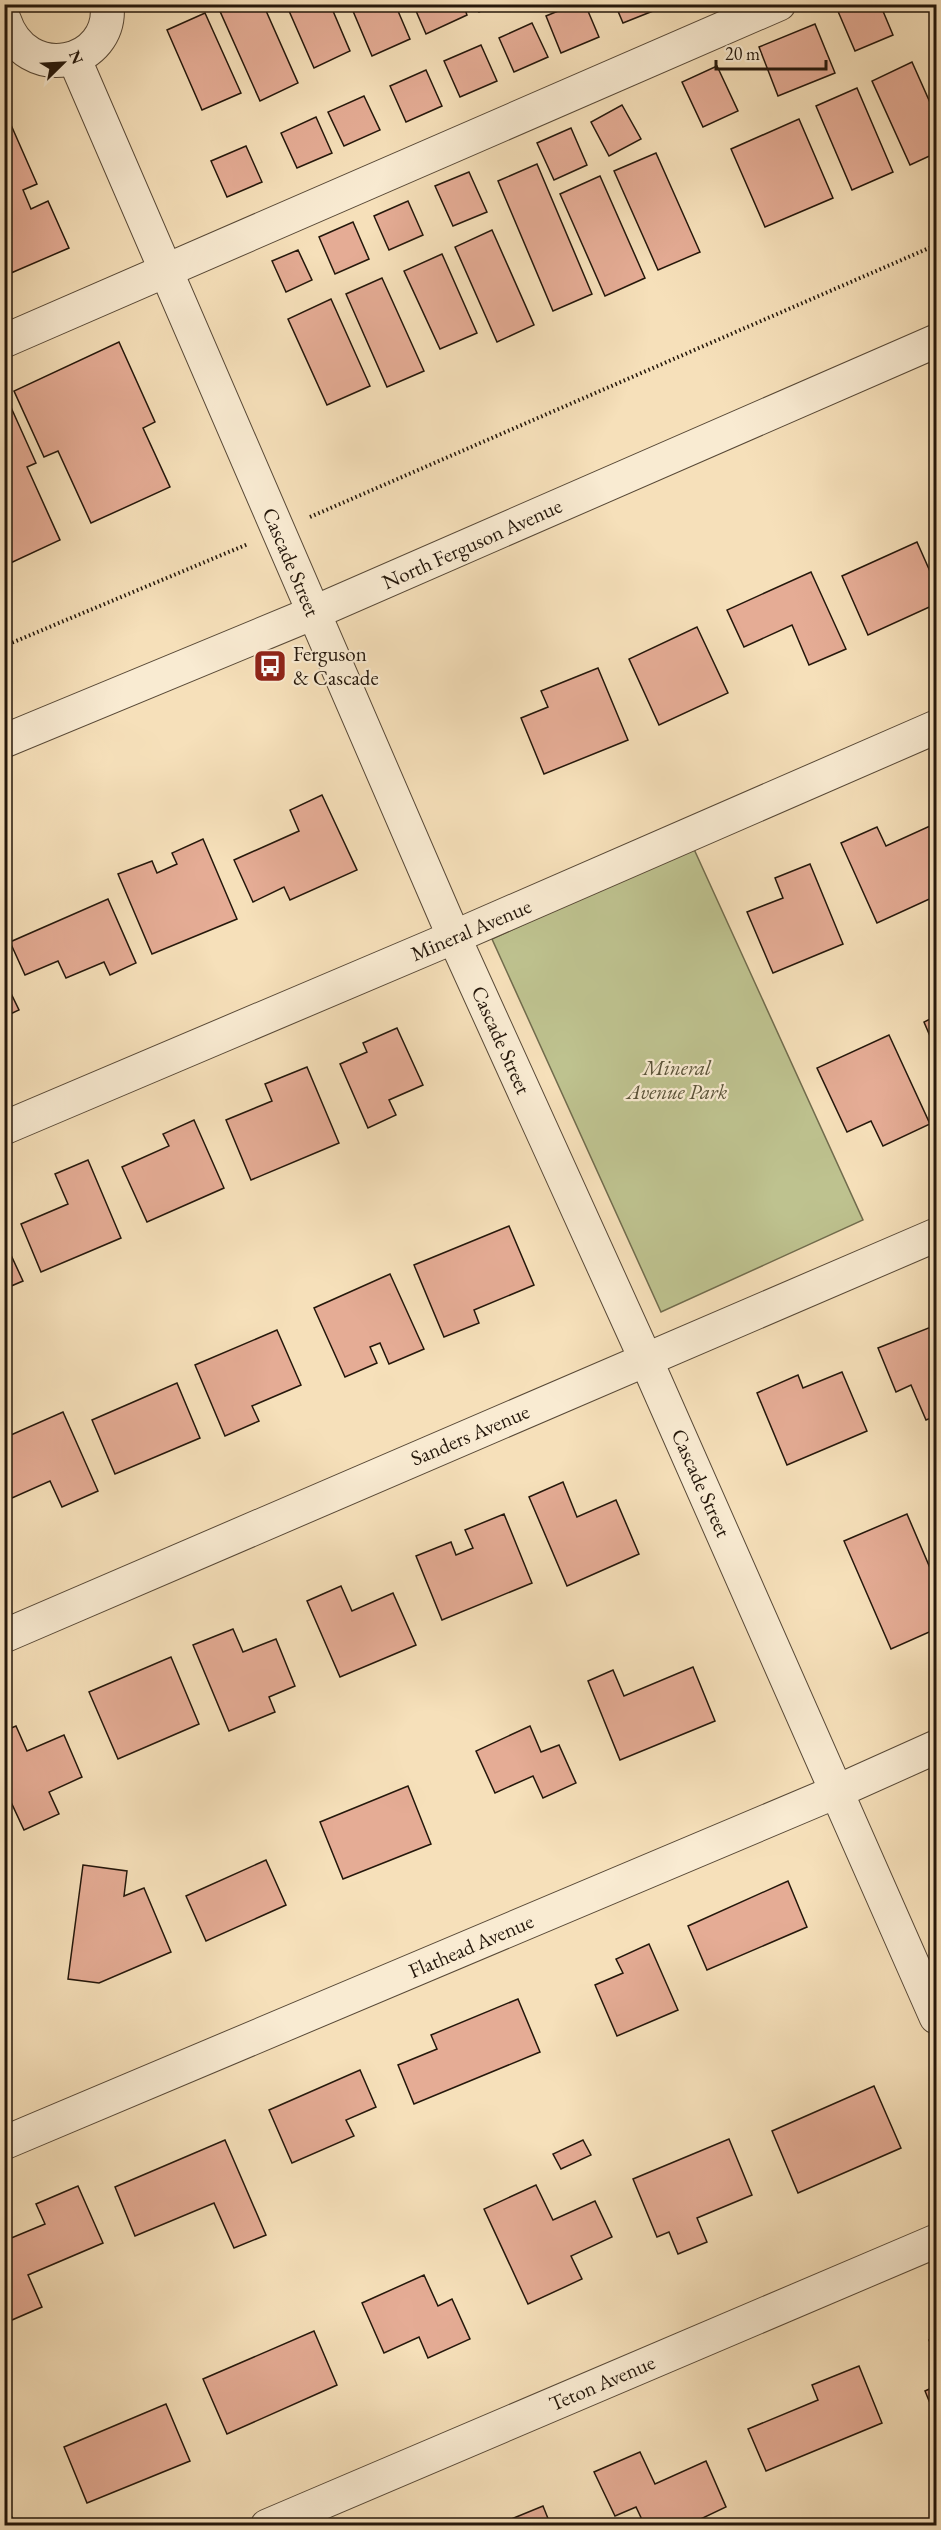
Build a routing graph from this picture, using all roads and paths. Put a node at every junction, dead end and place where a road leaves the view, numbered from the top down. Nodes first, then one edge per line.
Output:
1 (107, 4) edge
2 (779, 4) edge
3 (6, 28) edge
4 (74, 58) junction
5 (936, 245) edge
6 (165, 271) junction
7 (4, 341) edge
8 (936, 341) edge
9 (278, 531) junction
10 (314, 613) junction
11 (4, 646) edge
12 (936, 727) edge
13 (4, 741) edge
14 (454, 937) junction
15 (4, 1128) edge
16 (936, 1235) edge
17 (646, 1360) junction
18 (4, 1636) edge
19 (936, 1747) edge
20 (838, 1791) junction
21 (936, 2017) edge
22 (4, 2144) edge
23 (936, 2241) edge
24 (267, 2526) edge

1 - 4 street
2 - 6 street
3 - 4 street
4 - 6 street, Cascade Street
5 - 9 path
6 - 7 street
6 - 9 street, Cascade Street
8 - 10 street, North Ferguson Avenue
9 - 10 street, Cascade Street
9 - 11 path
10 - 13 street, North Ferguson Avenue
10 - 14 street, Cascade Street
12 - 14 street, Mineral Avenue
14 - 15 street, Mineral Avenue
14 - 17 street, Cascade Street
16 - 17 street, Sanders Avenue
17 - 18 street, Sanders Avenue
17 - 20 street, Cascade Street
19 - 20 street, Flathead Avenue
20 - 21 street, Cascade Street
20 - 22 street, Flathead Avenue
23 - 24 street, Teton Avenue

